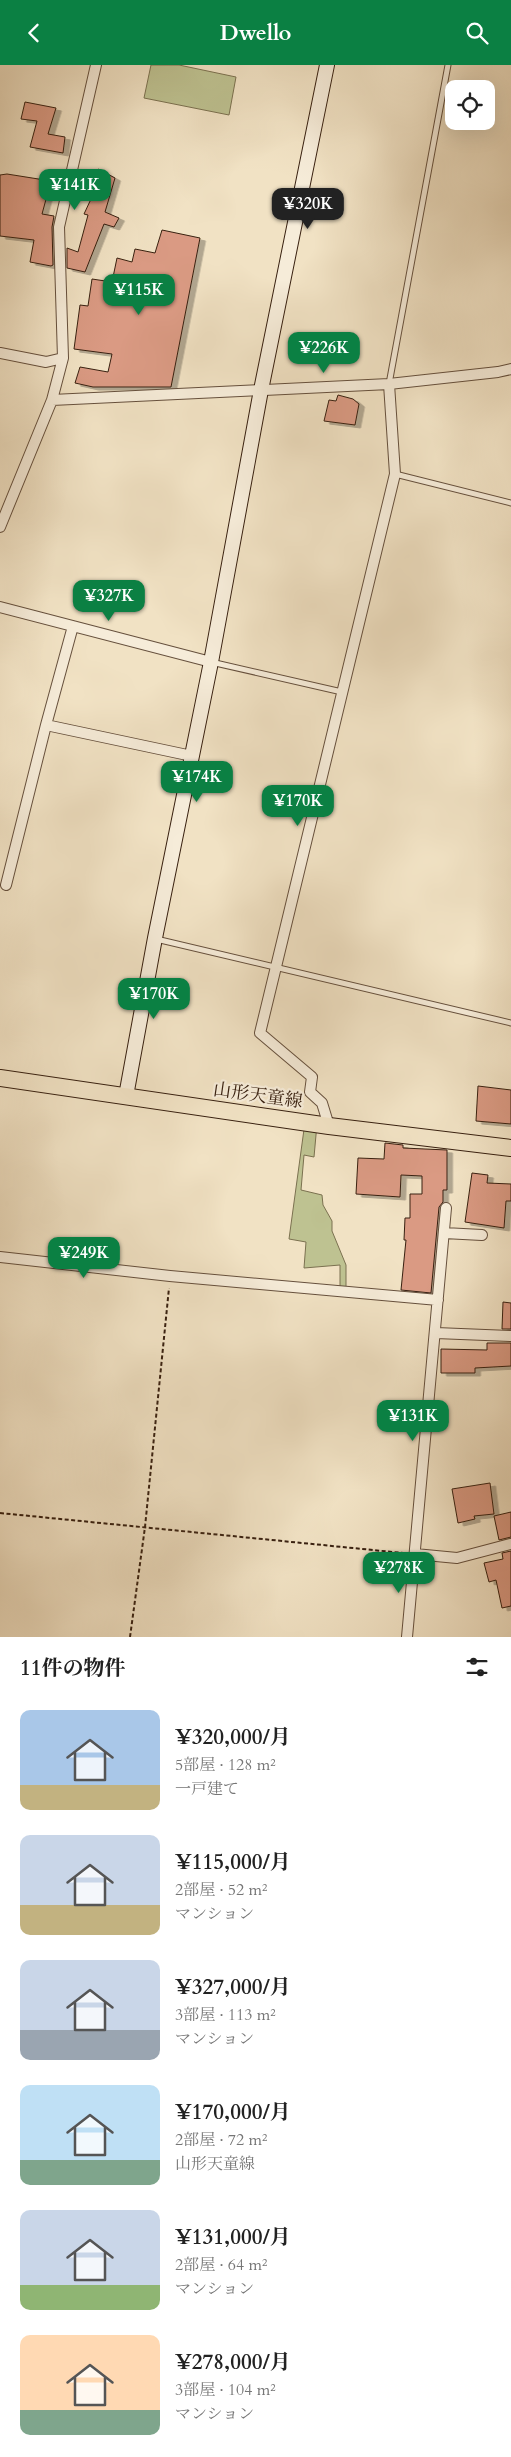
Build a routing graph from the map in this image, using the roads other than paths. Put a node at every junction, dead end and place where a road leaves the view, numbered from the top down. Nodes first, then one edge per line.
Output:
1 (96, 65) edge
2 (327, 65) edge
3 (448, 65) edge
4 (0, 353) edge
5 (63, 358) junction
6 (511, 369) edge
7 (389, 384) junction
8 (260, 390) junction
9 (52, 400) junction
10 (395, 474) junction
11 (511, 503) edge
12 (0, 527) edge
13 (0, 607) edge
14 (73, 626) junction
15 (211, 662) junction
16 (342, 692) junction
17 (46, 725) junction
18 (192, 756) junction
19 (6, 885) dead end
20 (154, 938) junction
21 (278, 967) junction
22 (511, 1023) edge
23 (0, 1078) edge
24 (126, 1097) junction
25 (329, 1126) junction
26 (511, 1148) edge
27 (446, 1208) dead end
28 (444, 1233) junction
29 (482, 1235) dead end
30 (0, 1257) edge
31 (438, 1300) junction
32 (436, 1333) junction
33 (511, 1336) edge
34 (510, 1544) edge
35 (415, 1554) junction
36 (407, 1637) edge

1 - 5 street
2 - 8 street
3 - 7 lane
4 - 5 street
5 - 9 street
6 - 7 street
7 - 8 street
7 - 10 street
8 - 9 street
8 - 15 street
9 - 12 street
10 - 11 lane
10 - 16 street
13 - 14 street
14 - 15 street
14 - 17 street
15 - 16 lane
15 - 18 street
16 - 21 street
17 - 18 street
17 - 19 street
18 - 20 street
20 - 21 lane
20 - 24 street
21 - 22 lane
21 - 25 street
23 - 24 main road, 山形天童線
24 - 25 main road, 山形天童線
25 - 26 main road, 山形天童線
27 - 28 street
28 - 29 street
28 - 31 street
30 - 31 street
31 - 32 street
32 - 33 street
32 - 35 street
34 - 35 street
35 - 36 street

